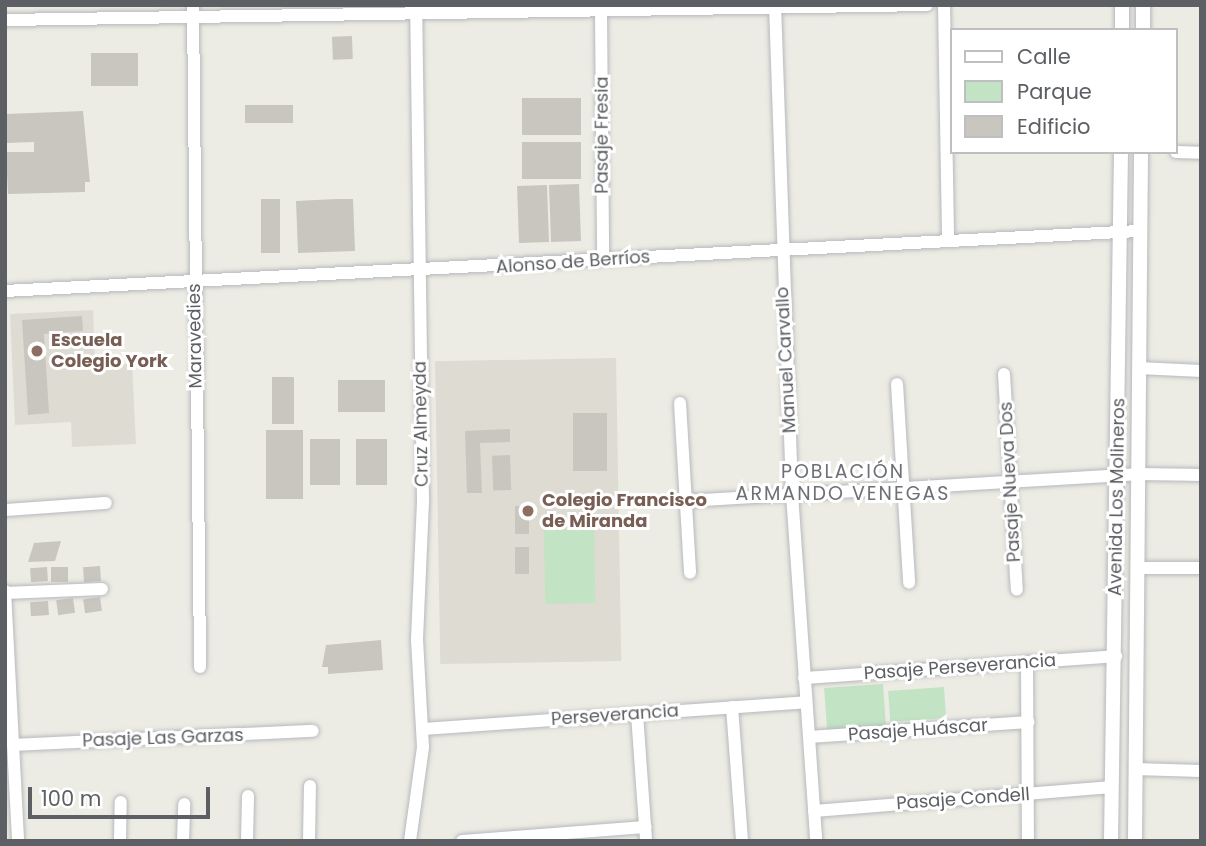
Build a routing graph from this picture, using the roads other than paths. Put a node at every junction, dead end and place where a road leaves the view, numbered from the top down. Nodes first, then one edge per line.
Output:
1 (927, 5) edge
2 (944, 5) edge
3 (1122, 5) edge
4 (1143, 5) edge
5 (776, 6) edge
6 (416, 9) edge
7 (601, 10) junction
8 (193, 11) edge
9 (5, 20) edge
10 (1122, 28) edge
11 (1143, 28) edge
12 (1178, 152) edge
13 (1201, 153) edge
14 (1121, 154) edge
15 (1141, 154) edge
16 (1140, 231) junction
17 (1120, 232) junction
18 (948, 241) junction
19 (781, 250) junction
20 (603, 259) junction
21 (419, 273) junction
22 (195, 283) junction
23 (5, 291) edge
24 (1139, 368) junction
25 (1201, 371) edge
26 (1004, 374) dead end
27 (897, 384) dead end
28 (680, 403) dead end
29 (1137, 474) junction
30 (1117, 475) junction
31 (1201, 475) edge
32 (1010, 480) junction
33 (904, 487) junction
34 (792, 494) junction
35 (686, 501) junction
36 (106, 503) dead end
37 (5, 510) edge
38 (1137, 568) junction
39 (1201, 568) edge
40 (690, 573) dead end
41 (909, 583) dead end
42 (102, 589) dead end
43 (1017, 590) dead end
44 (5, 592) edge
45 (1116, 656) junction
46 (1027, 662) junction
47 (200, 667) dead end
48 (804, 678) junction
49 (806, 702) junction
50 (732, 707) junction
51 (637, 714) junction
52 (1028, 722) junction
53 (423, 729) junction
54 (313, 732) dead end
55 (809, 737) junction
56 (13, 745) junction
57 (1135, 769) junction
58 (1201, 771) edge
59 (310, 786) dead end
60 (1112, 787) junction
61 (1028, 794) junction
62 (248, 796) dead end
63 (121, 802) dead end
64 (184, 804) dead end
65 (814, 811) junction
66 (646, 834) edge
67 (18, 841) edge
68 (120, 841) edge
69 (183, 841) edge
70 (247, 841) edge
71 (309, 841) edge
72 (410, 841) edge
73 (463, 841) edge
74 (742, 841) edge
75 (816, 841) edge
76 (1028, 841) edge
77 (1111, 841) edge
78 (1135, 841) edge

1 - 5 street
2 - 18 street
3 - 10 street
4 - 11 street
5 - 7 street
5 - 19 street, Manuel Carvallo
6 - 7 street
6 - 8 street
6 - 21 street, Cruz Almeyda
7 - 20 street, Pasaje Fresia
8 - 9 street
8 - 22 street, Maravedies
12 - 13 street
14 - 17 street, Avenida Los Molineros
15 - 16 street, Avenida Los Molineros
16 - 17 street, Alonso de Berríos
16 - 24 street, Avenida Los Molineros
17 - 18 street, Alonso de Berríos
17 - 30 street, Avenida Los Molineros
18 - 19 street, Alonso de Berríos
19 - 20 street, Alonso de Berríos
19 - 34 street, Manuel Carvallo
20 - 21 street, Alonso de Berríos
21 - 22 street, Alonso de Berríos
21 - 53 street, Cruz Almeyda
22 - 23 street, Alonso de Berríos
22 - 47 street, Maravedies
24 - 25 street
24 - 29 street, Avenida Los Molineros
26 - 32 street, Pasaje Nueva Dos
27 - 33 street
28 - 35 street
29 - 30 street
29 - 31 street
29 - 38 street, Avenida Los Molineros
30 - 32 street
30 - 45 street, Avenida Los Molineros
32 - 33 street
32 - 43 street, Pasaje Nueva Dos
33 - 34 street
33 - 41 street
34 - 35 street
34 - 48 street, Manuel Carvallo
35 - 40 street
36 - 37 street
38 - 39 street
38 - 57 street, Avenida Los Molineros
42 - 44 street
44 - 56 street
45 - 46 street, Pasaje Perseverancia
45 - 60 street, Avenida Los Molineros
46 - 48 street, Pasaje Perseverancia
46 - 52 street
48 - 49 street, Manuel Carvallo
49 - 50 street, Perseverancia
49 - 55 street, Manuel Carvallo
50 - 51 street, Perseverancia
50 - 74 street
51 - 53 street, Perseverancia
51 - 66 street
52 - 55 street, Pasaje Huáscar
52 - 61 street
53 - 72 street, Cruz Almeyda
54 - 56 street, Pasaje Las Garzas
55 - 65 street, Manuel Carvallo
56 - 67 street
57 - 58 street
57 - 78 street, Avenida Los Molineros
59 - 71 street
60 - 61 street, Pasaje Condell
60 - 77 street, Avenida Los Molineros
61 - 65 street, Pasaje Condell
61 - 76 street
62 - 70 street
63 - 68 street
64 - 69 street
65 - 75 street, Manuel Carvallo
66 - 73 street

